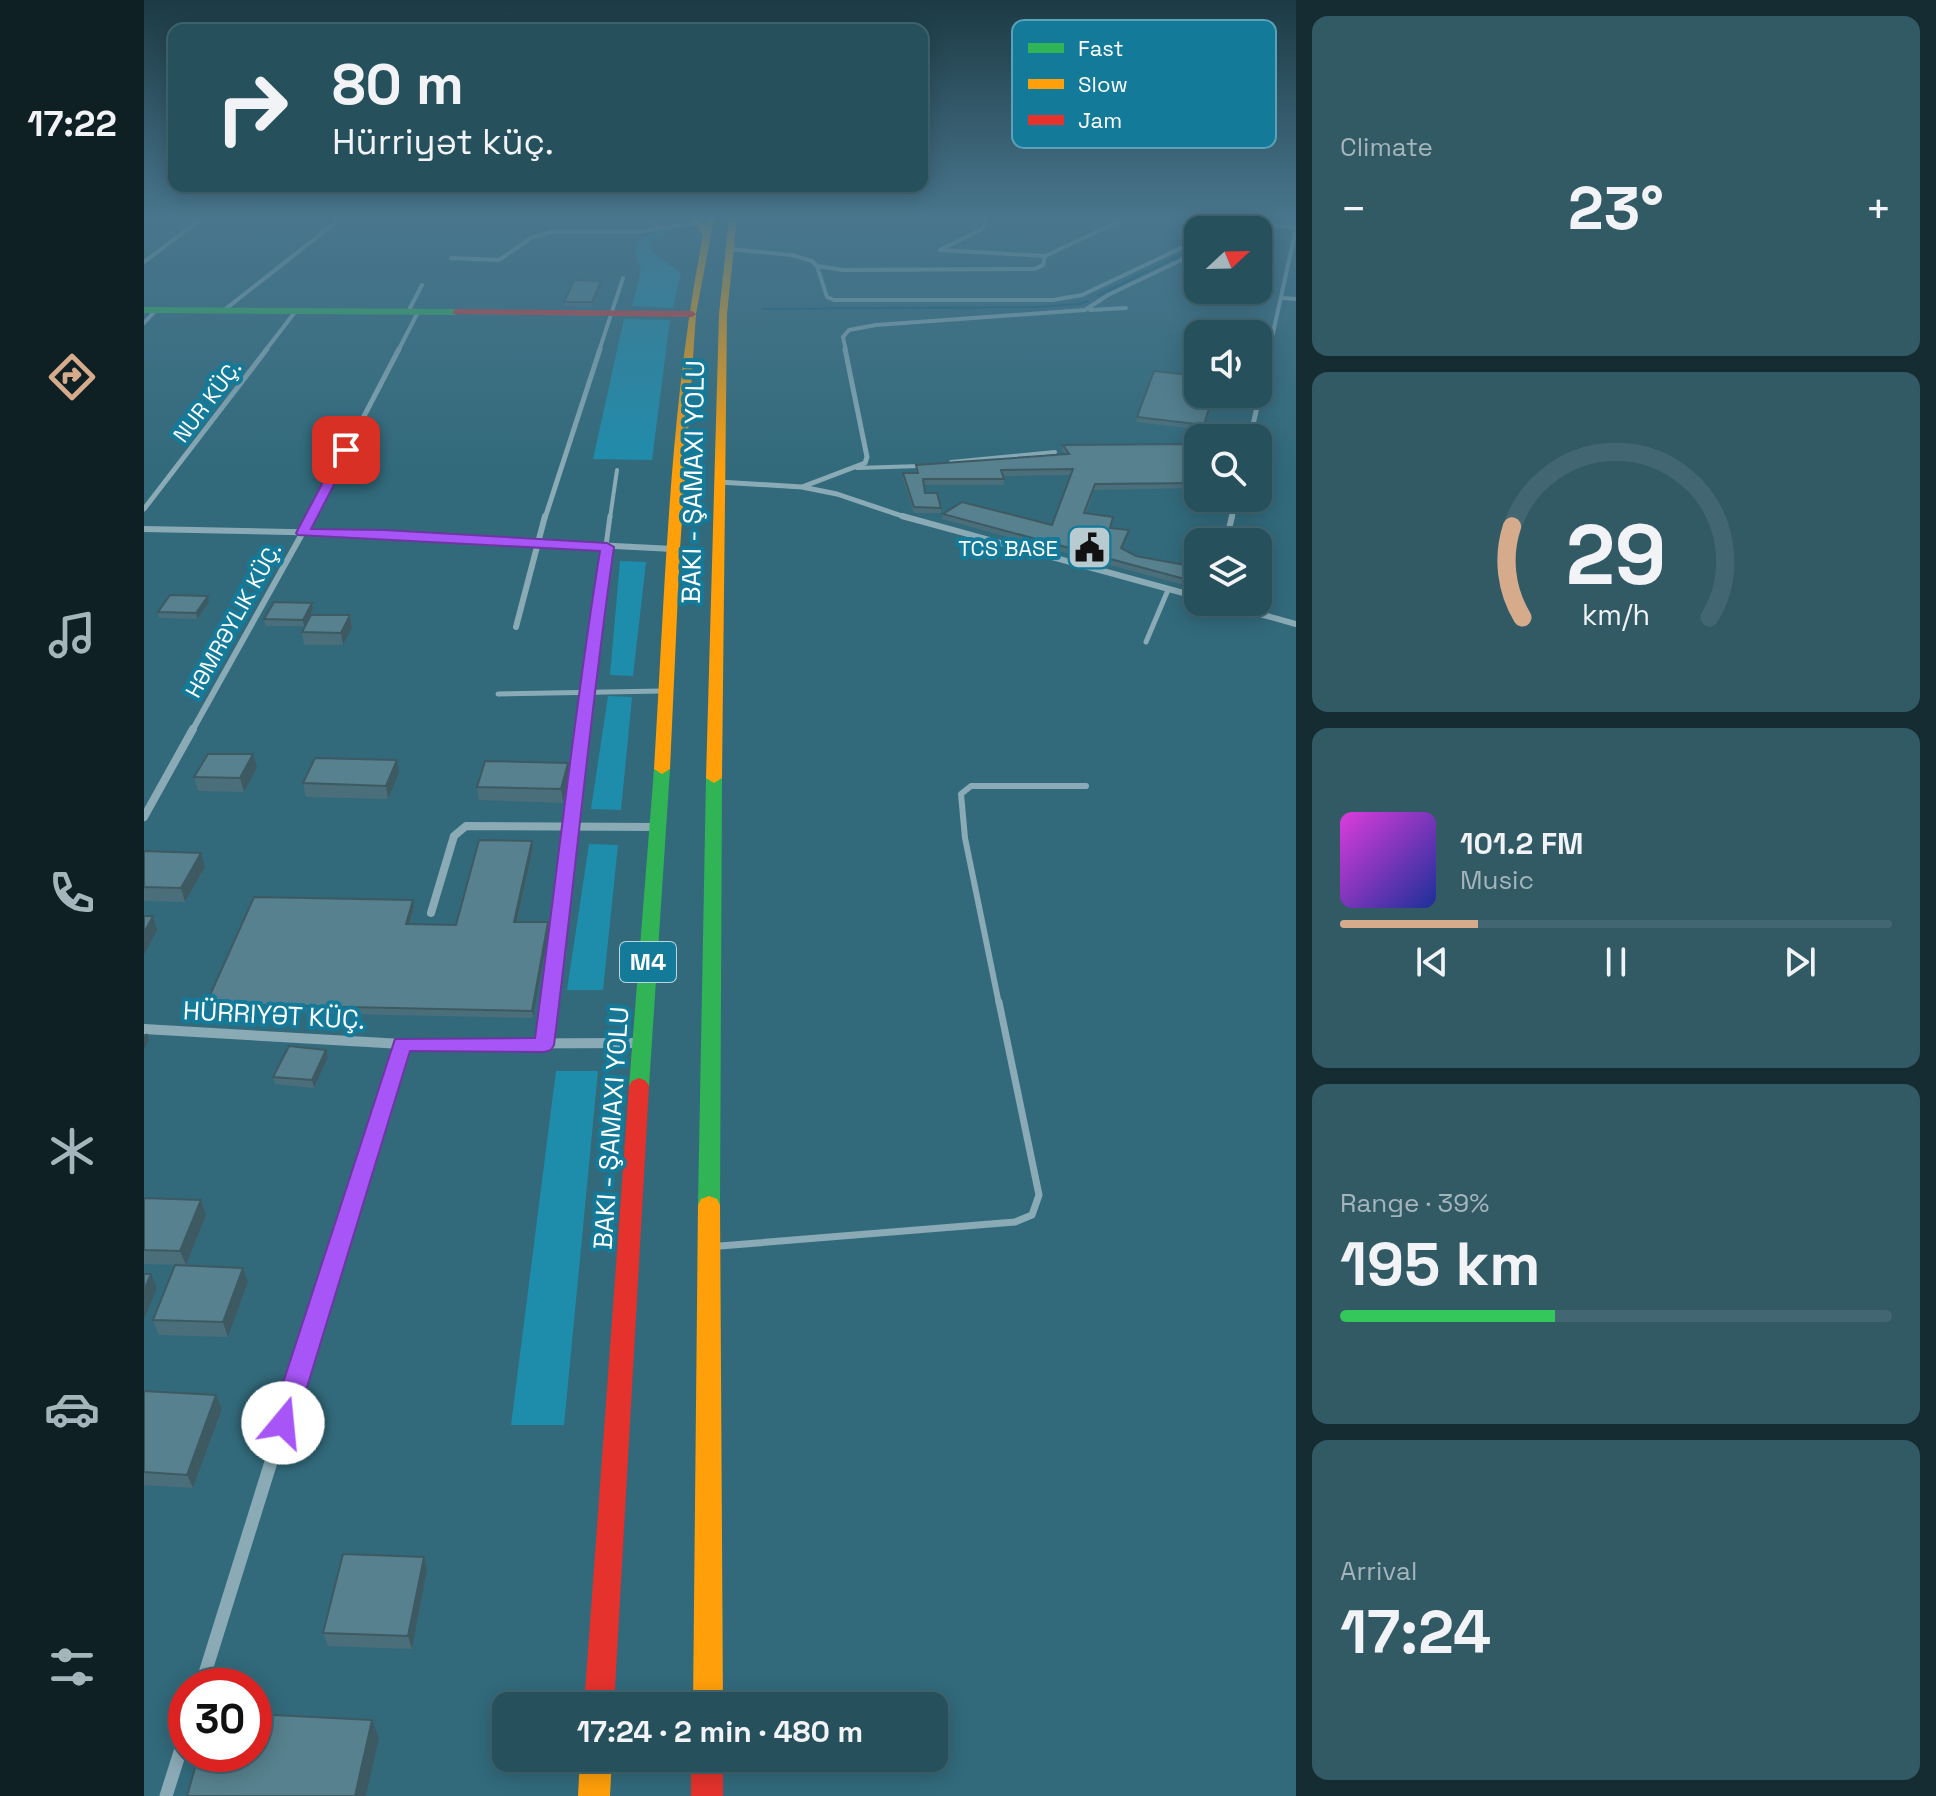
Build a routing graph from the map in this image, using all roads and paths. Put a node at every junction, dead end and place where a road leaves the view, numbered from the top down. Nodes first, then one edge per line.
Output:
1 (233, 303) edge
2 (416, 303) edge
3 (615, 303) edge
4 (693, 303) edge
5 (724, 303) edge
6 (1095, 303) edge
7 (1282, 303) edge
8 (1126, 308) dead end
9 (1085, 310) junction
10 (223, 311) junction
11 (295, 312) junction
12 (413, 312) junction
13 (612, 313) junction
14 (148, 314) edge
15 (692, 314) junction
16 (1253, 424) edge
17 (1055, 452) edge
18 (950, 463) edge
19 (921, 466) edge
20 (857, 468) junction
21 (617, 470) dead end
22 (719, 482) junction
23 (802, 487) junction
24 (144, 509) edge
25 (144, 529) edge
26 (303, 533) junction
27 (536, 544) junction
28 (607, 547) junction
29 (674, 549) junction
30 (1168, 590) junction
31 (1184, 594) edge
32 (1267, 616) edge
33 (1296, 624) edge
34 (516, 627) dead end
35 (1146, 642) dead end
36 (585, 690) junction
37 (665, 691) junction
38 (498, 694) dead end
39 (1086, 786) dead end
40 (144, 817) edge
41 (573, 826) junction
42 (659, 828) junction
43 (431, 913) dead end
44 (144, 1029) edge
45 (642, 1043) junction
46 (402, 1044) junction
47 (544, 1045) junction
48 (708, 1247) junction
49 (207, 1668) edge
50 (600, 1692) edge
51 (708, 1692) edge
52 (174, 1772) edge
53 (595, 1772) edge
54 (707, 1772) edge
55 (166, 1796) edge
56 (594, 1796) edge
57 (707, 1796) edge

1 - 10 street
2 - 12 street, HƏMRƏYLIK KÜÇ.
3 - 13 street
4 - 15 main road, M4
5 - 22 main road, M4
6 - 9 street
7 - 16 street
8 - 9 street
9 - 20 street
10 - 11 main road
10 - 14 main road
11 - 12 main road
11 - 24 street, NUR KÜÇ.
12 - 13 main road
12 - 26 street, HƏMRƏYLIK KÜÇ.
13 - 15 main road
13 - 27 street
15 - 29 main road, M4
17 - 18 lane
19 - 20 lane
20 - 23 street
21 - 28 lane
22 - 23 street
22 - 48 main road, M4
23 - 30 street
25 - 26 street
26 - 27 street
26 - 40 street, HƏMRƏYLIK KÜÇ.
27 - 28 street
27 - 34 street
28 - 29 street
28 - 36 lane
29 - 37 main road, M4
30 - 31 street
30 - 35 lane
32 - 33 street
36 - 37 lane
36 - 38 lane
36 - 41 lane
37 - 42 main road, M4
39 - 48 lane
41 - 42 street
41 - 43 street
41 - 47 lane
42 - 45 main road, M4
44 - 46 street, HÜRRIYƏT KÜÇ.
45 - 47 street, HÜRRIYƏT KÜÇ.
45 - 50 main road, M4
46 - 47 street, HÜRRIYƏT KÜÇ.
46 - 49 street
48 - 51 main road, M4
52 - 55 street
53 - 56 main road
54 - 57 main road

